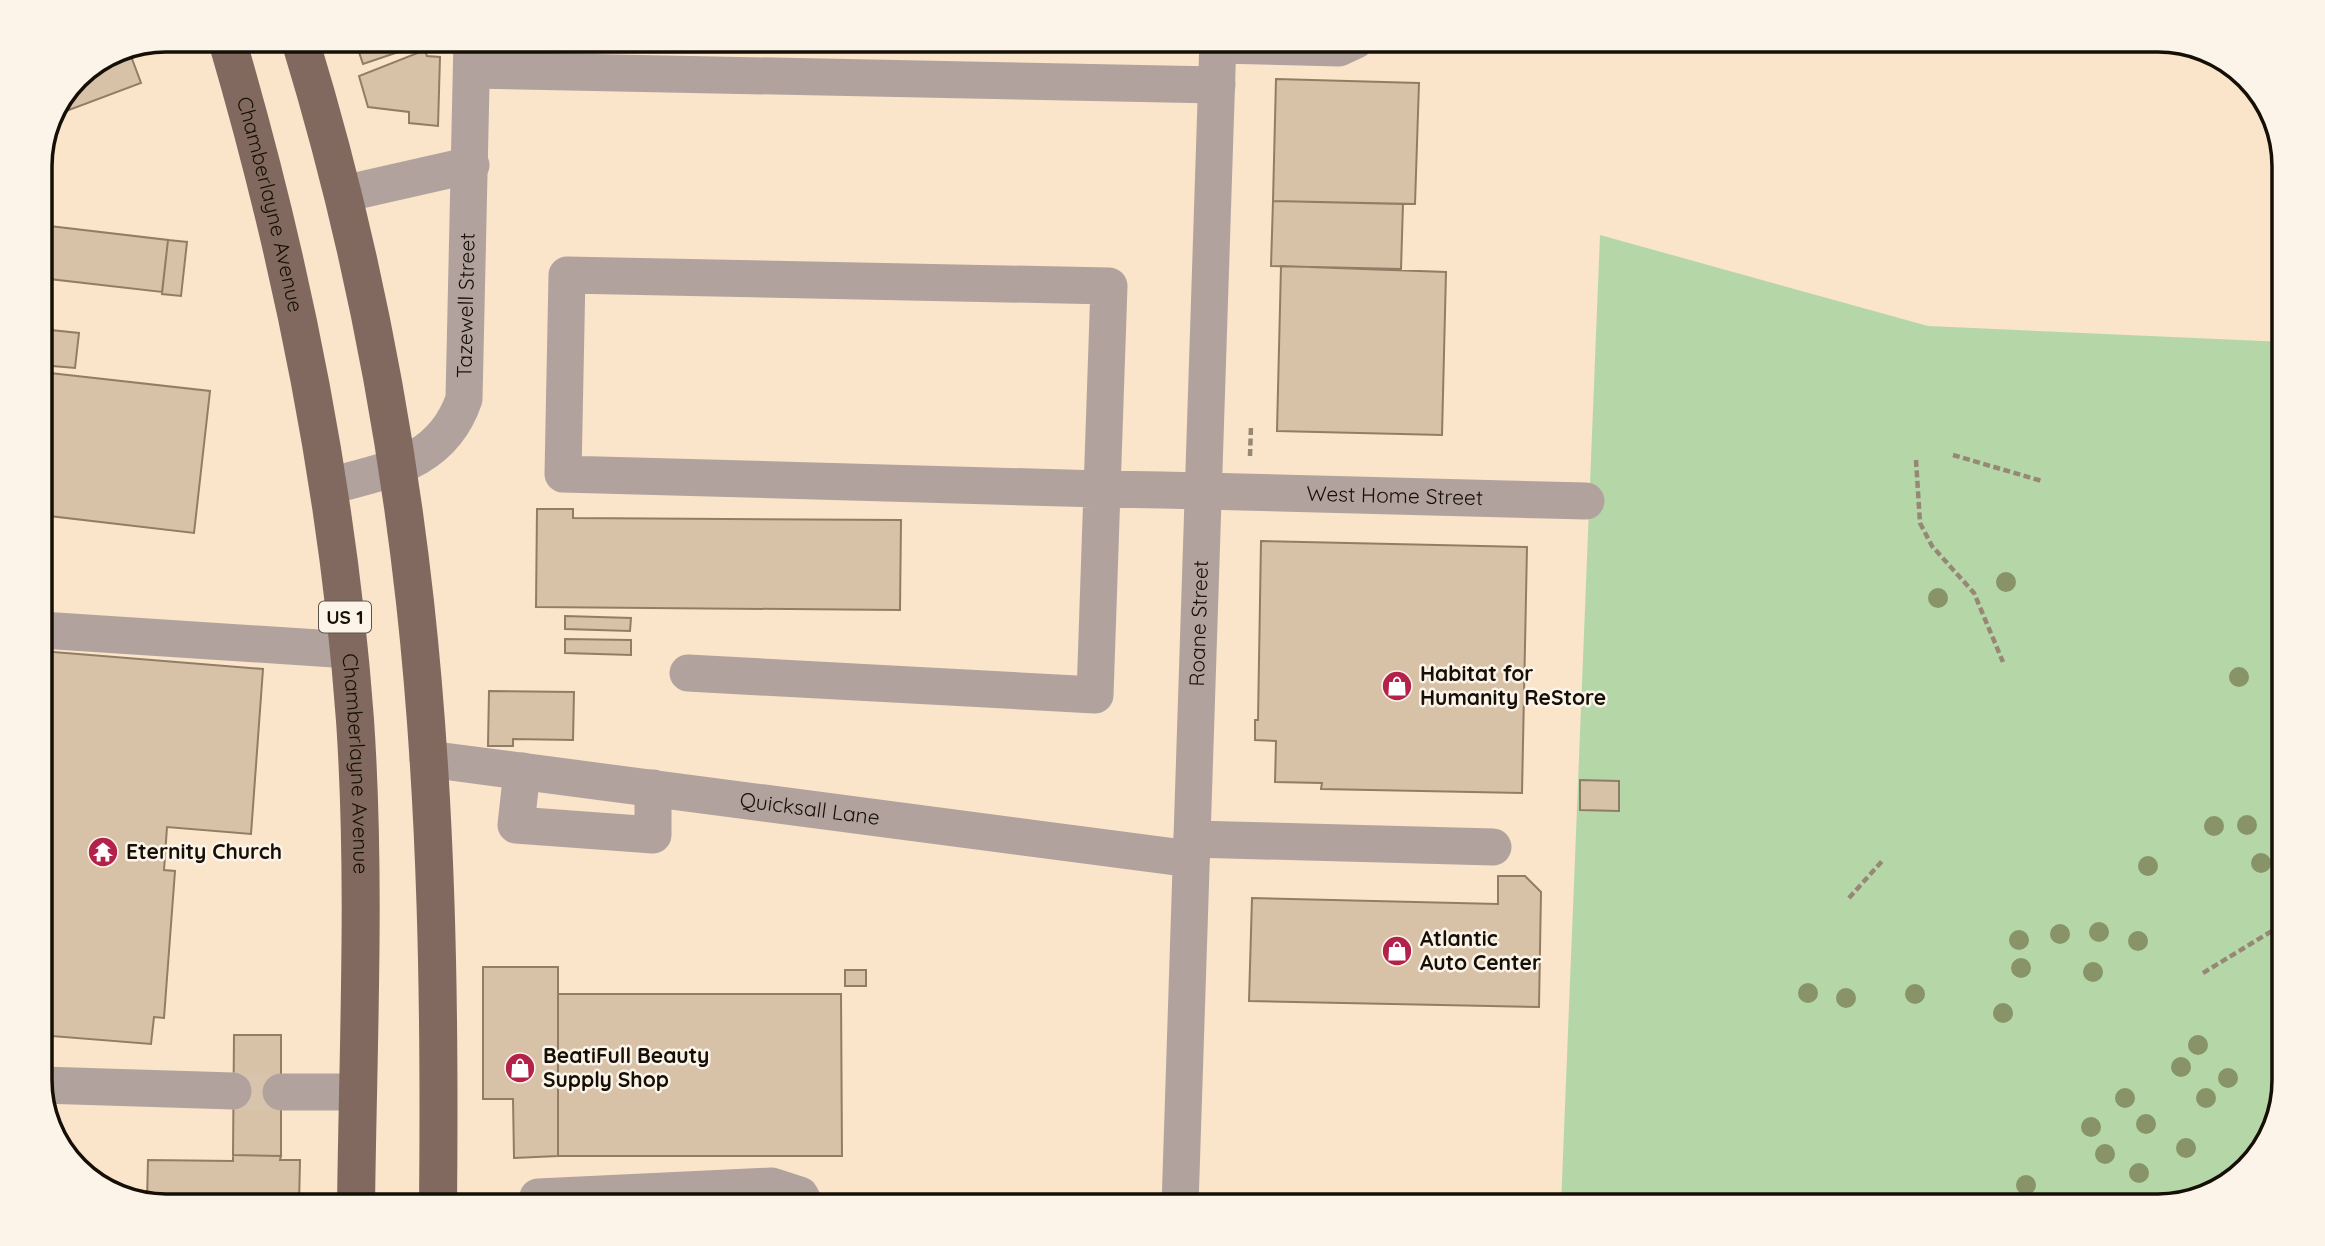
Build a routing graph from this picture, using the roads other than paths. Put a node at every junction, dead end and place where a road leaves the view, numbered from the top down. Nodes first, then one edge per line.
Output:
1 (231, 52) edge
2 (303, 52) edge
3 (1218, 52) edge
4 (472, 55) edge
5 (1217, 85) junction
6 (471, 165) junction
7 (343, 194) junction
8 (397, 468) junction
9 (330, 486) junction
10 (1101, 489) junction
11 (1205, 490) junction
12 (1586, 501) dead end
13 (53, 631) edge
14 (349, 650) junction
15 (688, 673) dead end
16 (428, 759) junction
17 (522, 771) junction
18 (653, 788) junction
19 (1493, 847) dead end
20 (1191, 849) junction
21 (53, 1085) edge
22 (233, 1091) tunnel mouth
23 (281, 1092) tunnel mouth
24 (357, 1092) junction
25 (356, 1194) edge
26 (438, 1194) edge
27 (691, 1194) edge
28 (797, 1194) edge
29 (1180, 1194) edge

1 - 9 main road, Chamberlayne Avenue / US 1
2 - 7 main road
3 - 5 street, Roane Street
4 - 5 street
4 - 6 street, Tazewell Street
5 - 11 street, Roane Street
6 - 7 street
6 - 8 street, Tazewell Street
7 - 8 main road
8 - 9 street, Tazewell Street
8 - 16 main road
9 - 14 main road, Chamberlayne Avenue / US 1
10 - 10 street
10 - 11 street, West Home Street
10 - 15 street
11 - 12 street, West Home Street
11 - 20 street, Roane Street
13 - 14 street
14 - 24 main road, Chamberlayne Avenue / US 1
16 - 17 street, Quicksall Lane
16 - 26 main road
17 - 18 street, Quicksall Lane
17 - 18 street
18 - 20 street, Quicksall Lane
19 - 20 street, Quicksall Lane
20 - 29 street, Roane Street
21 - 22 street
23 - 24 street
24 - 25 main road, Chamberlayne Avenue / US 1
27 - 28 street

